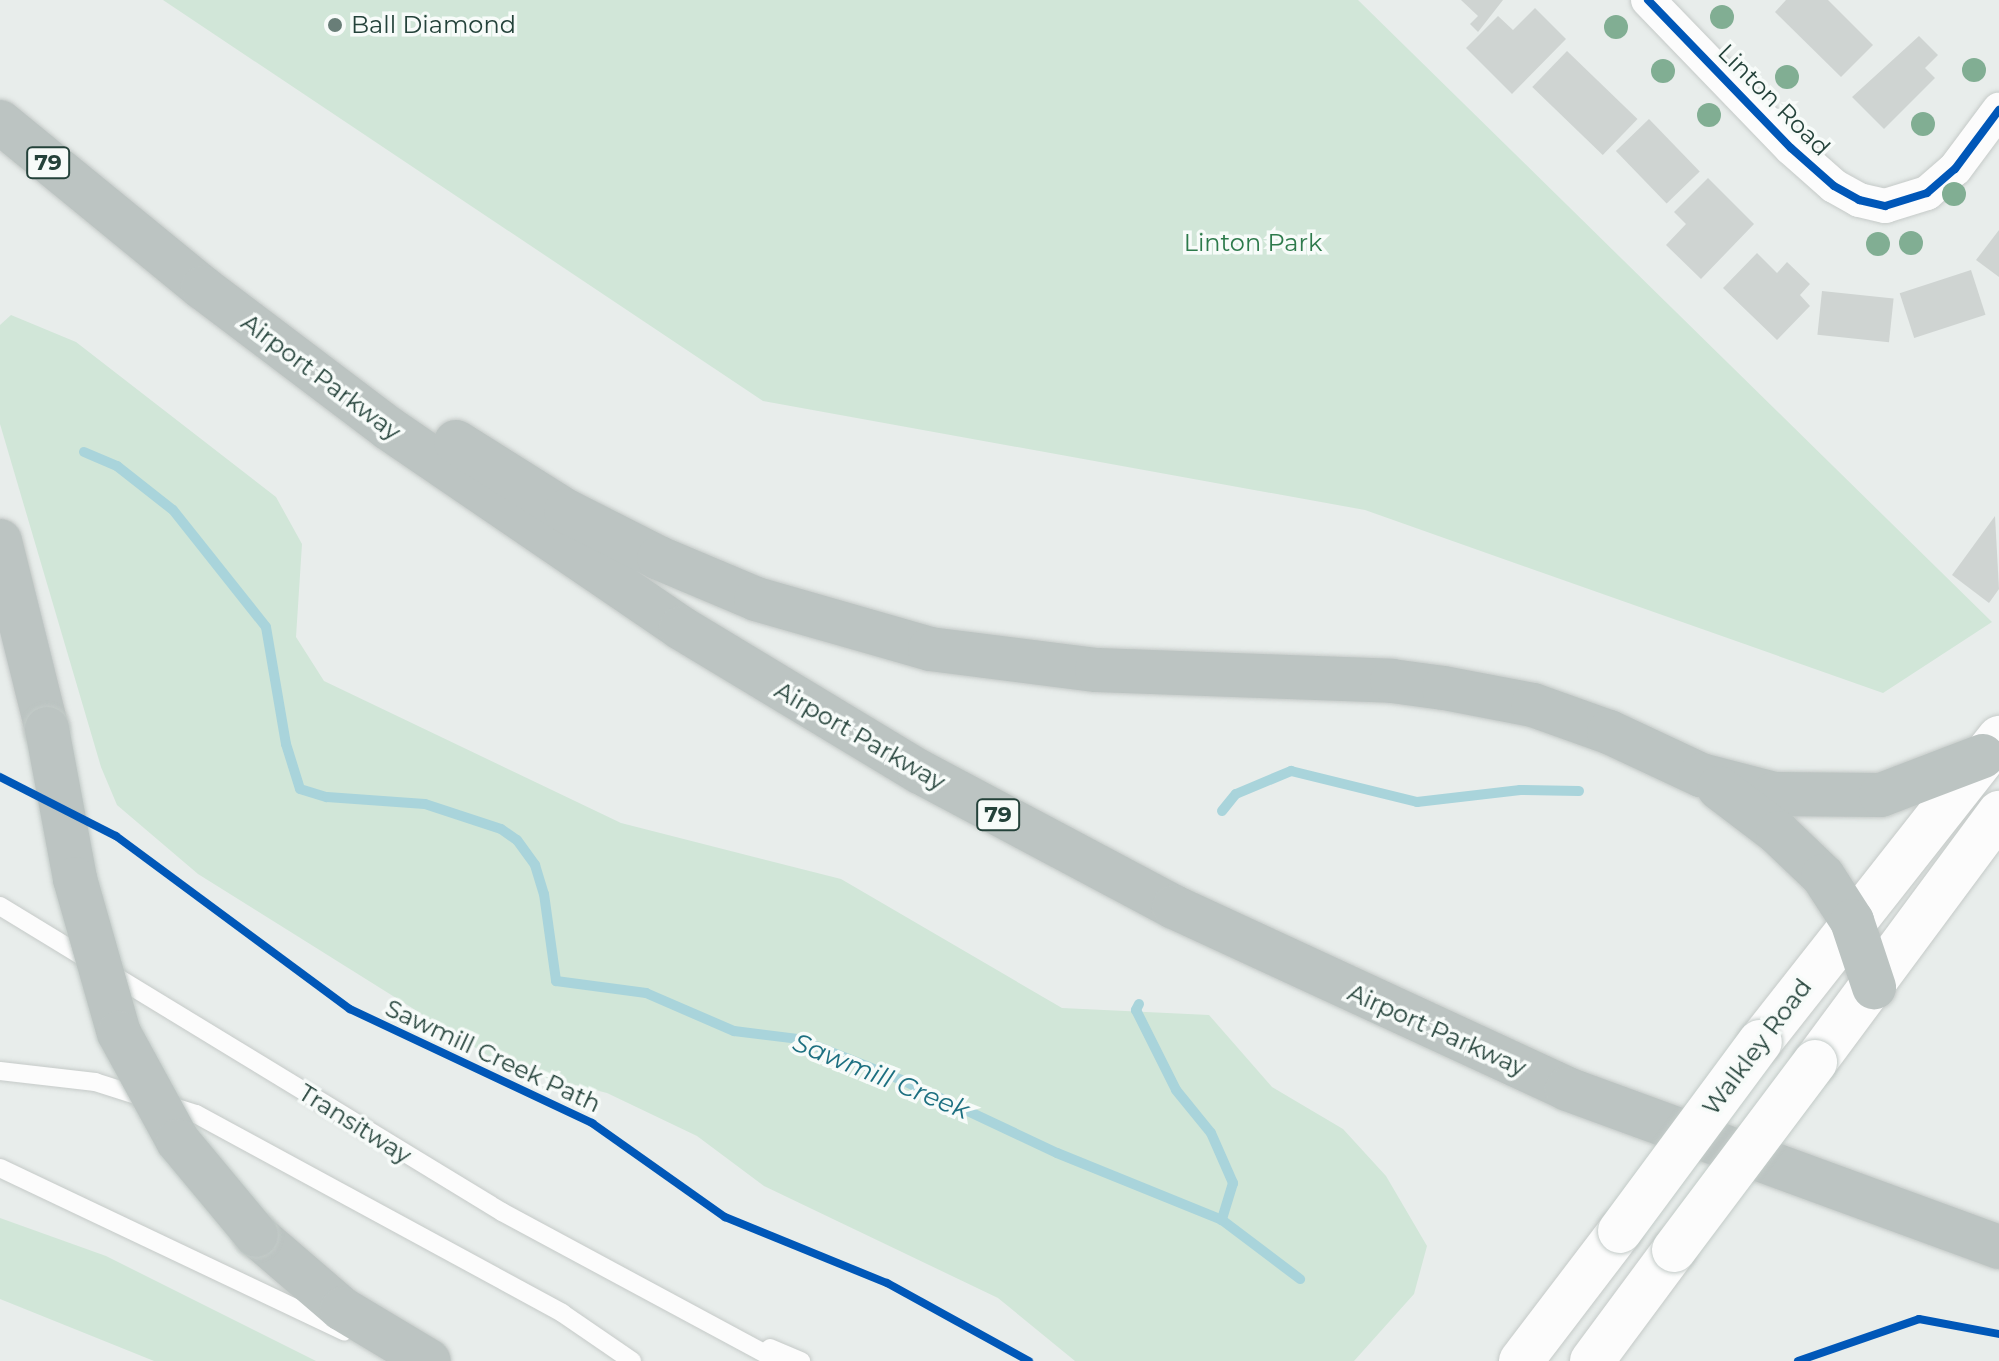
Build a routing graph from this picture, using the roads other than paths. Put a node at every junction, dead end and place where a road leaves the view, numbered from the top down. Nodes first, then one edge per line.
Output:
1 (1648, 0) edge
2 (1999, 110) edge
3 (0, 122) edge
4 (96, 204) junction
5 (0, 541) edge
6 (1991, 747) edge
7 (1701, 775) junction
8 (1999, 813) edge
9 (0, 906) edge
10 (1852, 921) junction
11 (1874, 987) junction
12 (0, 1071) edge
13 (0, 1168) edge
14 (1999, 1247) edge
15 (720, 1327) junction
16 (415, 1361) edge
17 (429, 1361) edge
18 (632, 1361) edge
19 (779, 1361) edge
20 (801, 1361) edge
21 (1521, 1361) edge
22 (1592, 1361) edge

1 - 2 street, Linton Road
3 - 4 highway, Airport Parkway / 79
4 - 7 highway
4 - 14 highway, Airport Parkway / 79
5 - 17 highway, bridge
6 - 7 highway
6 - 10 main road, Walkley Road
7 - 10 highway
8 - 11 main road
9 - 15 lane, Transitway
10 - 11 highway
10 - 21 main road, Walkley Road, bridge
11 - 22 main road, bridge
12 - 18 lane
13 - 16 lane
15 - 19 lane, Transitway
15 - 20 lane, Transitway

